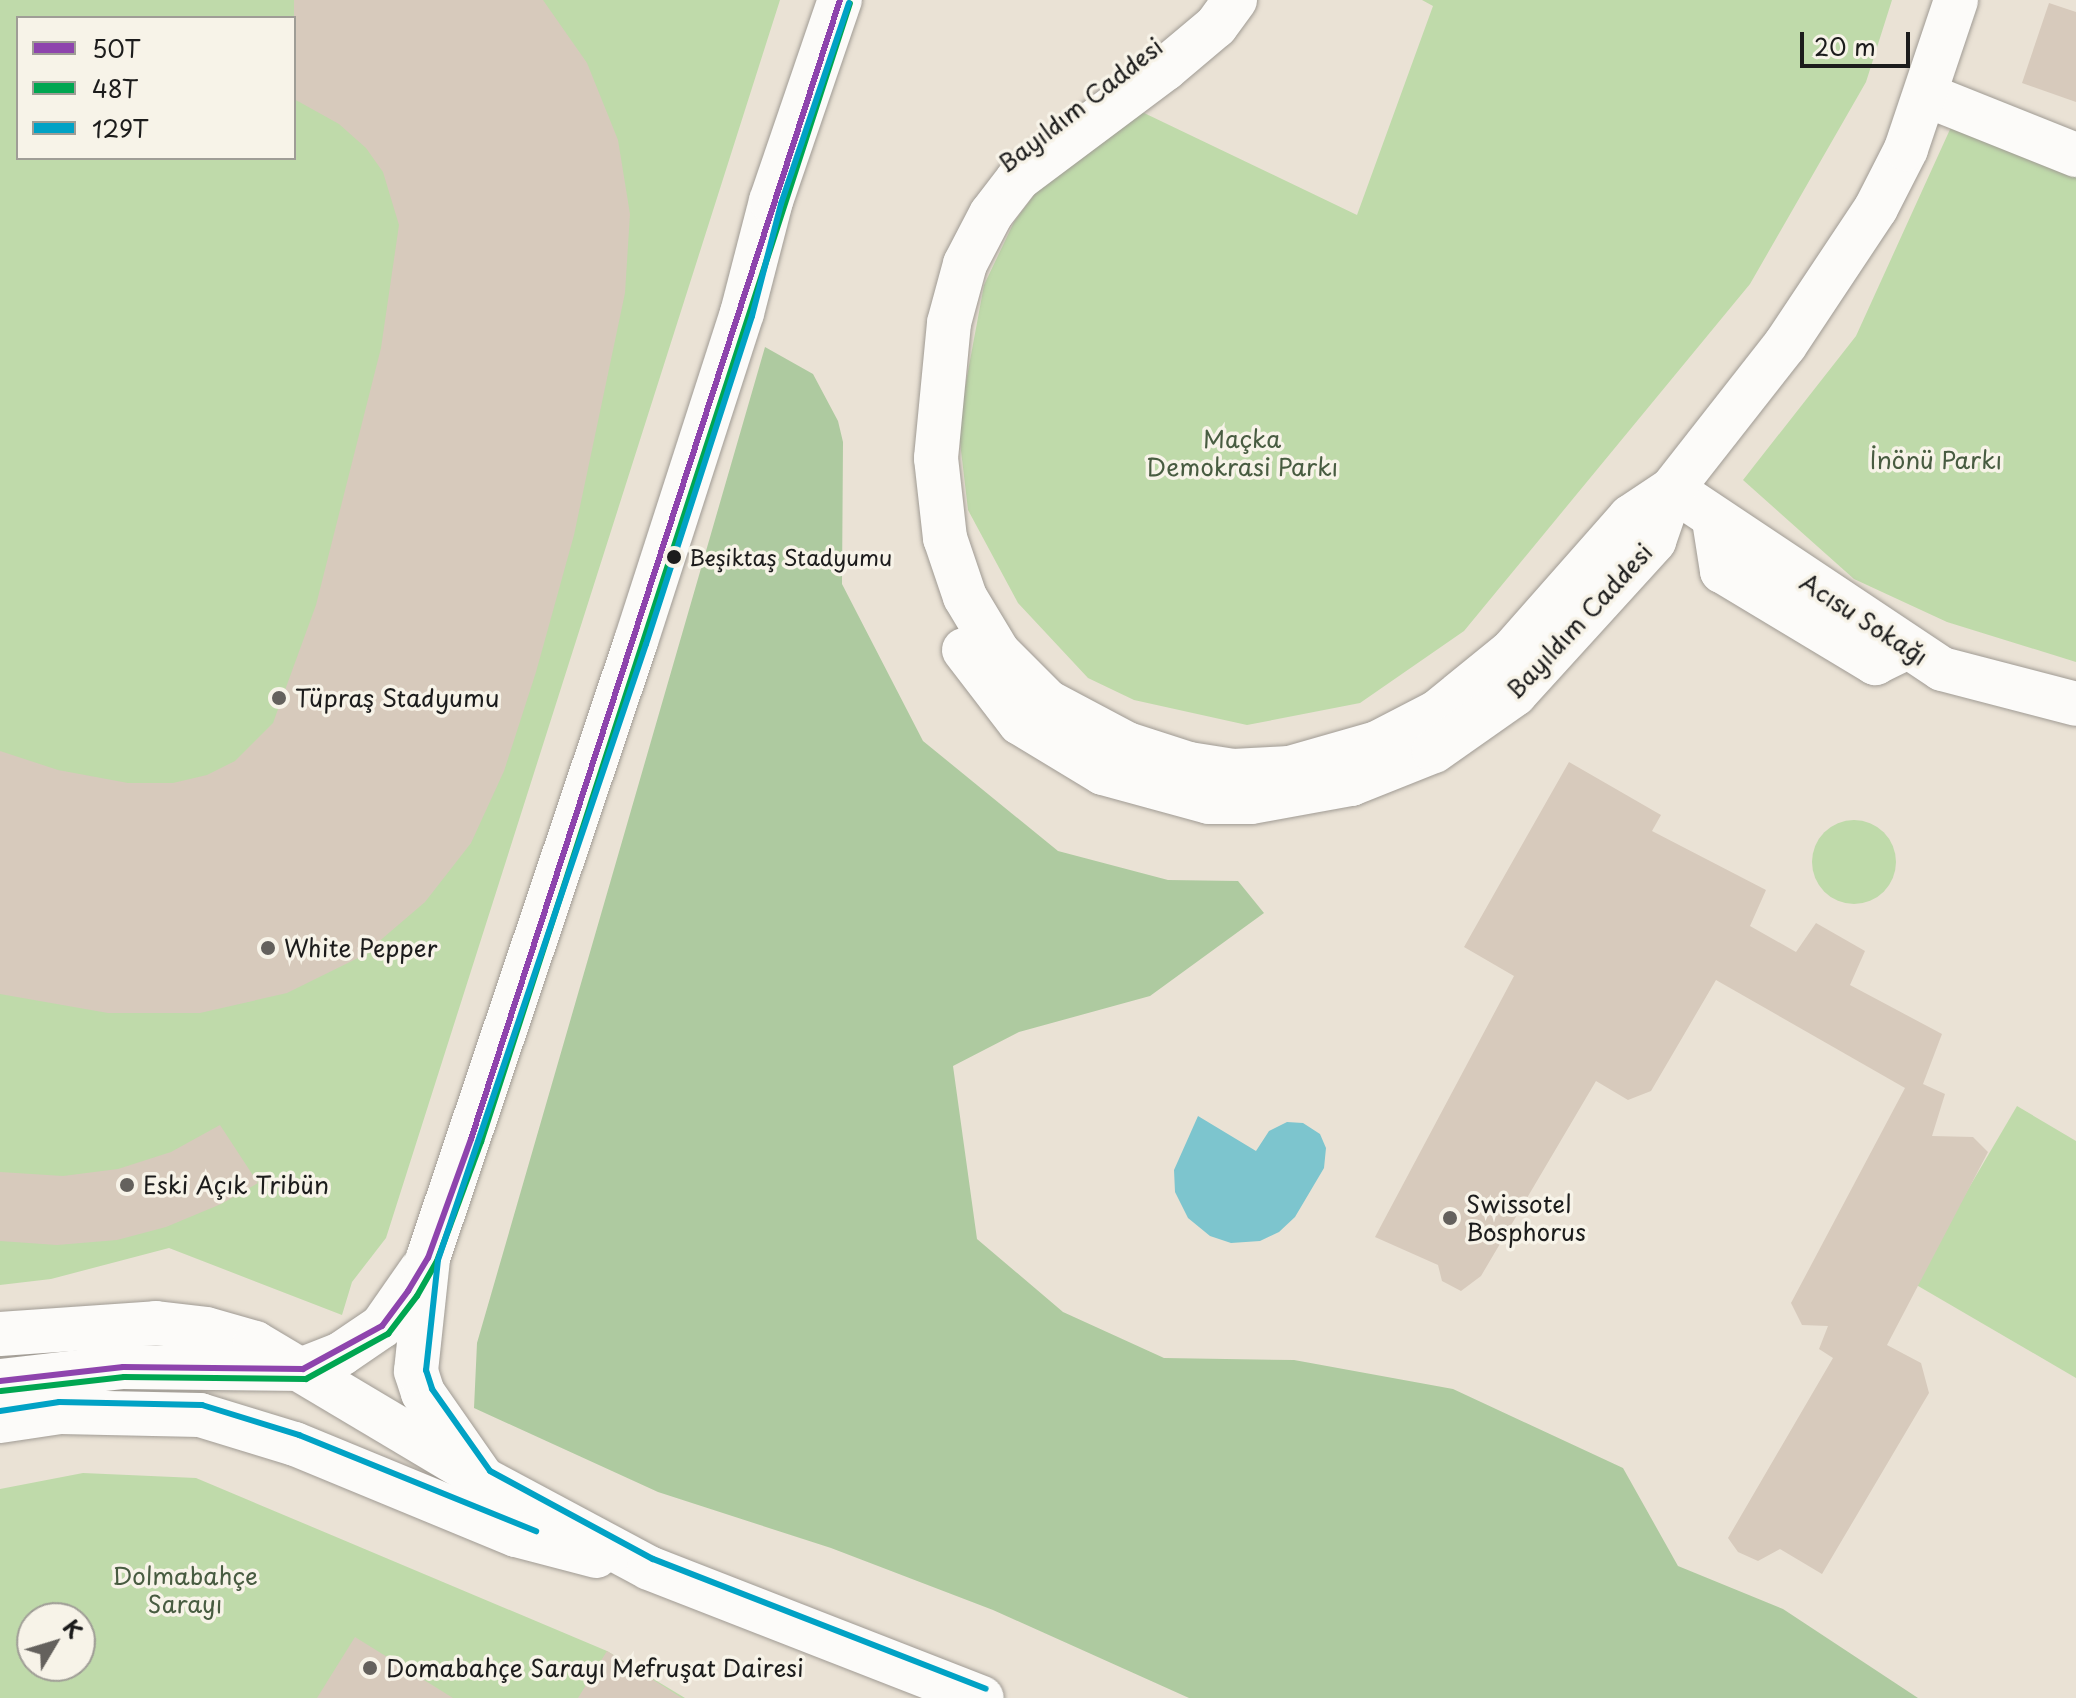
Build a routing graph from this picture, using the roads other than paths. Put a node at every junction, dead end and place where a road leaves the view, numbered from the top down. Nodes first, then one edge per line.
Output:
1 (840, 0) edge
2 (1207, 0) edge
3 (1235, 0) edge
4 (1956, 0) edge
5 (1926, 95) junction
6 (2076, 155) edge
7 (1672, 489) junction
8 (2076, 704) edge
9 (428, 1258) junction
10 (0, 1334) edge
11 (303, 1369) junction
12 (0, 1381) edge
13 (0, 1421) edge
14 (483, 1479) junction
15 (649, 1568) junction
16 (982, 1698) edge

1 - 9 main road
2 - 7 main road, Bayıldım Caddesi
3 - 7 main road, Bayıldım Caddesi
4 - 5 main road, Bayıldım Caddesi
5 - 6 main road
5 - 7 main road, Bayıldım Caddesi
7 - 8 main road, Acısu Sokağı
9 - 11 main road
9 - 14 main road
10 - 11 main road
11 - 12 main road
11 - 14 main road
13 - 15 main road
14 - 15 main road
15 - 16 main road

